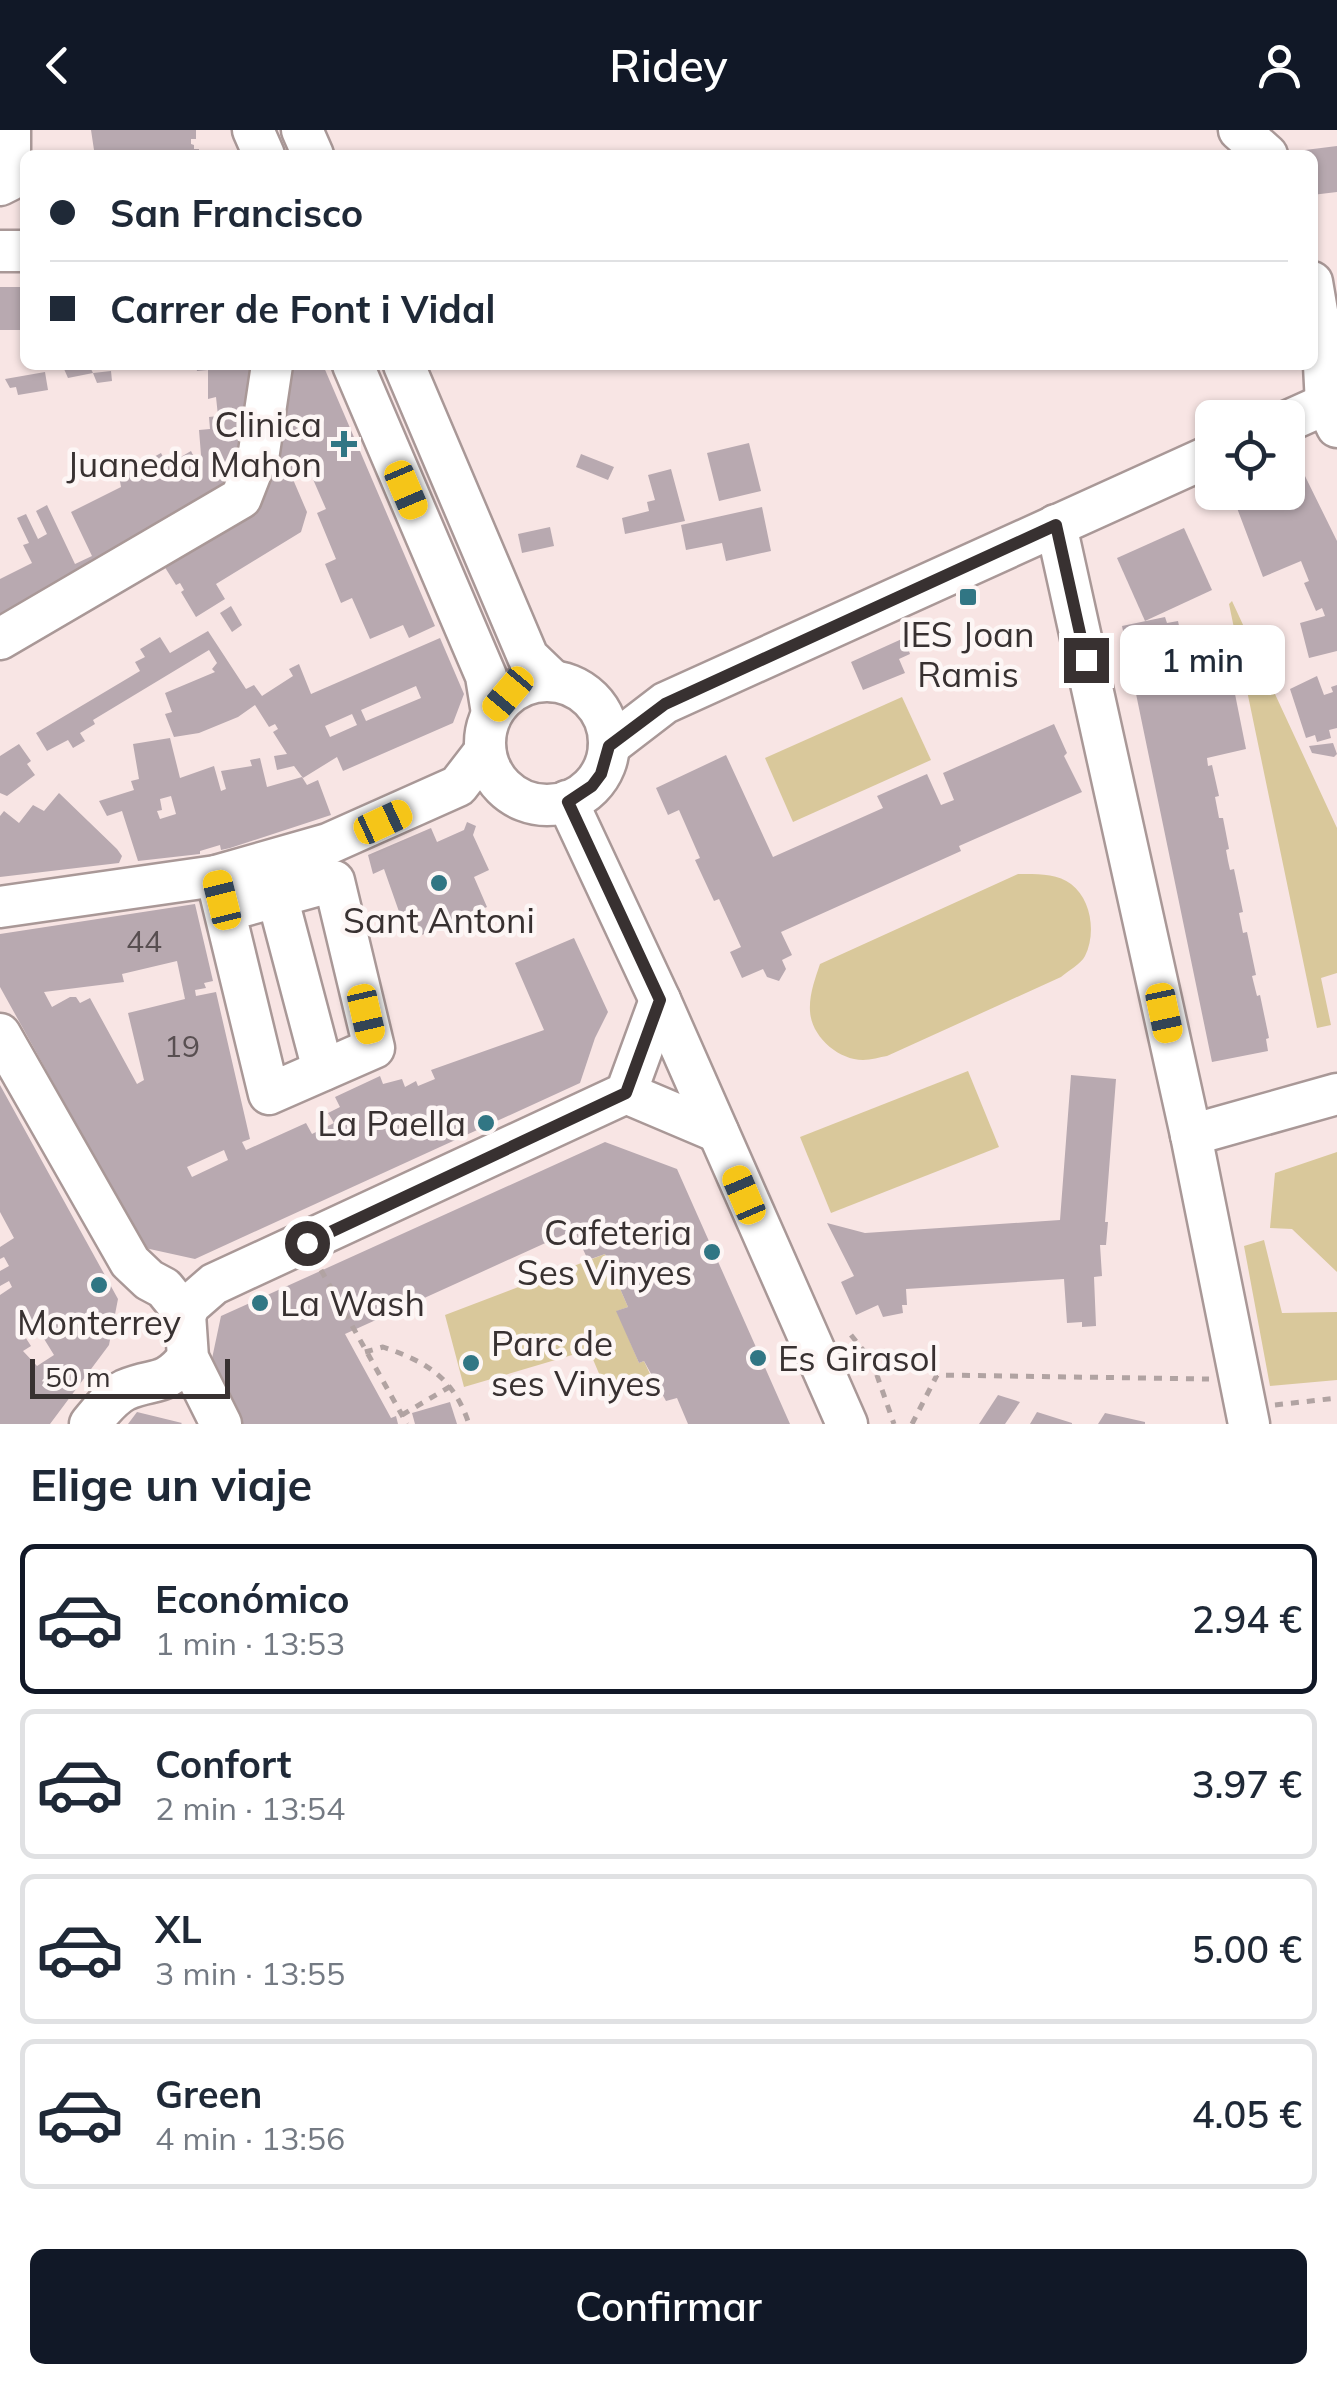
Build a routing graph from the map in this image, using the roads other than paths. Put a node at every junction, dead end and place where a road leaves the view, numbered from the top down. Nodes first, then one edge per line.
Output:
1 (10, 130) edge
2 (1240, 130) edge
3 (1262, 150) edge
4 (0, 185) edge
5 (1318, 317) edge
6 (271, 370) edge
7 (355, 370) edge
8 (406, 370) edge
9 (1334, 410) edge
10 (1305, 417) edge
11 (1195, 462) edge
12 (1056, 525) junction
13 (0, 639) edge
14 (553, 681) junction
15 (605, 729) junction
16 (488, 732) junction
17 (458, 786) junction
18 (503, 787) junction
19 (568, 802) junction
20 (321, 866) junction
21 (220, 893) junction
22 (276, 896) junction
23 (0, 907) edge
24 (660, 1000) junction
25 (0, 1034) edge
26 (323, 1070) junction
27 (626, 1093) junction
28 (1337, 1094) edge
29 (718, 1132) junction
30 (1191, 1135) junction
31 (185, 1314) junction
32 (188, 1358) junction
33 (1261, 1415) edge
34 (90, 1424) edge
35 (221, 1424) edge
36 (847, 1424) edge

1 - 4 street
2 - 3 street
5 - 9 street
6 - 13 street
7 - 16 street
8 - 14 street
9 - 10 street
11 - 12 street
12 - 15 street
12 - 30 street
14 - 15 street
14 - 16 street
15 - 19 street
16 - 17 street
16 - 18 street
17 - 18 street
17 - 20 street
18 - 19 street
19 - 24 street
20 - 21 street
20 - 22 street
20 - 26 street
21 - 22 street
21 - 23 street
21 - 26 street
22 - 26 street
24 - 27 street
24 - 29 street
25 - 31 street
27 - 29 street
27 - 31 street
28 - 30 street
29 - 36 street
30 - 33 street
31 - 32 street
32 - 34 street
32 - 35 street

